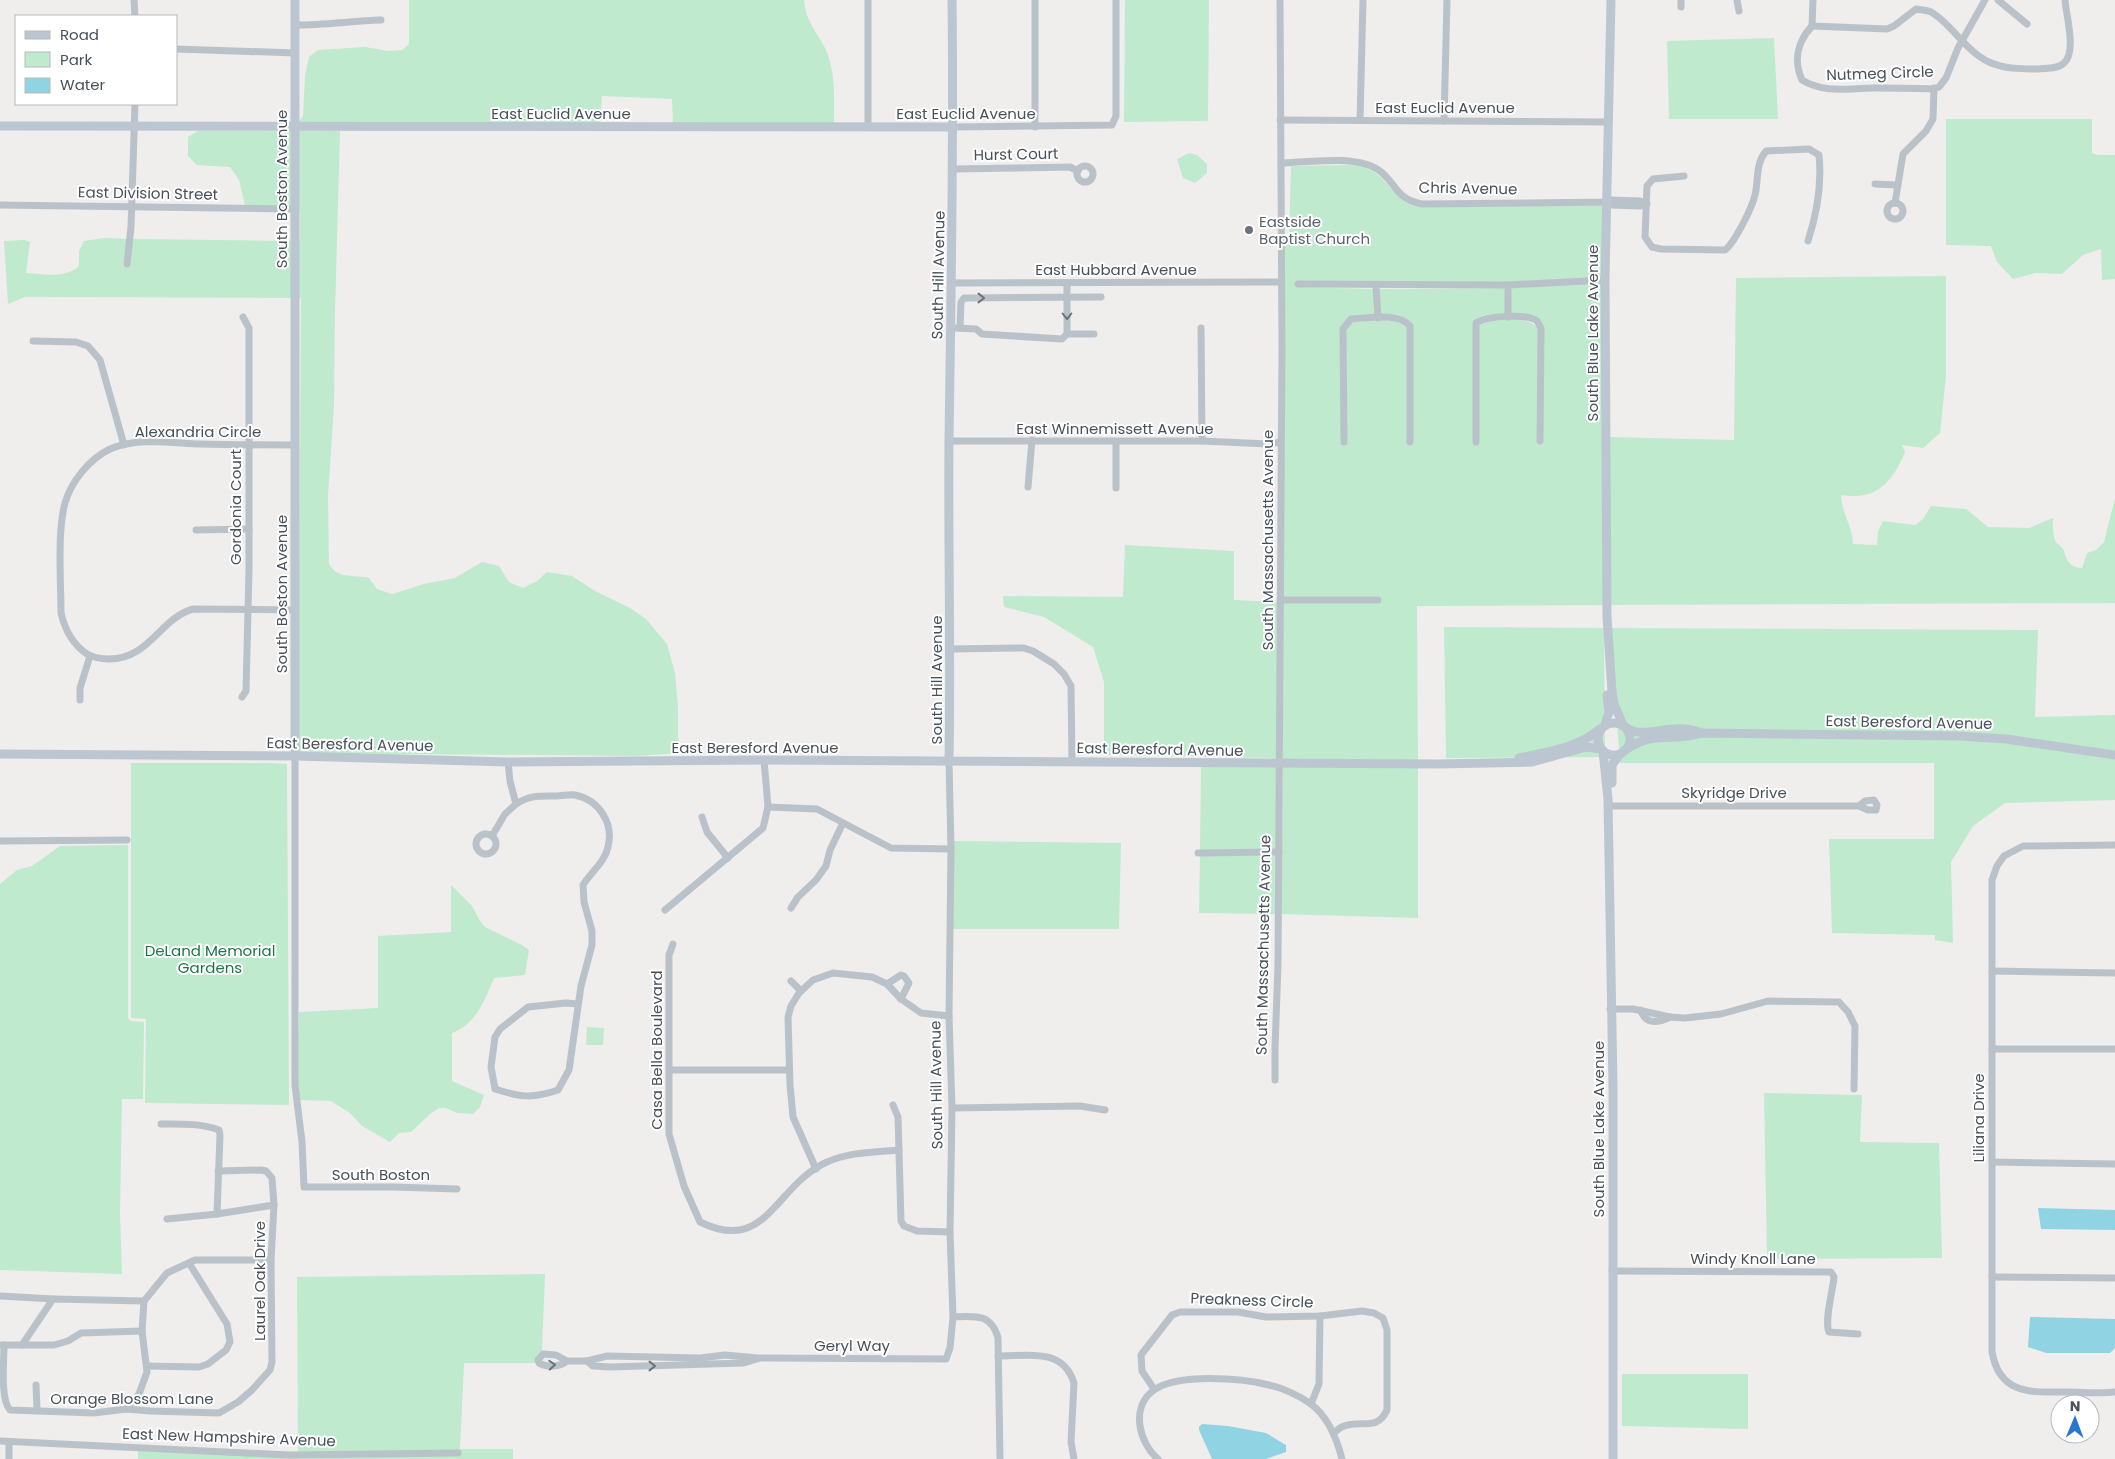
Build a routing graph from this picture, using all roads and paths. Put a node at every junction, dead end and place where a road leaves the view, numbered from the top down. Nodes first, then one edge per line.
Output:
1 (134, 0) edge
2 (295, 0) edge
3 (868, 0) edge
4 (952, 0) edge
5 (1035, 0) edge
6 (1116, 0) edge
7 (1280, 0) edge
8 (1363, 0) edge
9 (1447, 0) edge
10 (1611, 0) edge
11 (1737, 0) edge
12 (1813, 0) edge
13 (1985, 0) edge
14 (1998, 0) edge
15 (2065, 0) edge
16 (1739, 11) dead end
17 (135, 15) edge
18 (381, 20) dead end
19 (2027, 24) dead end
20 (295, 25) junction
21 (1812, 26) junction
22 (1962, 42) junction
23 (178, 49) edge
24 (295, 53) junction
25 (1934, 88) junction
26 (135, 105) edge
27 (1280, 120) junction
28 (1360, 120) junction
29 (1444, 121) junction
30 (1608, 122) junction
31 (0, 126) edge
32 (135, 127) junction
33 (868, 127) junction
34 (954, 127) junction
35 (1035, 127) junction
36 (295, 128) junction
37 (1281, 163) junction
38 (953, 169) junction
39 (1078, 171) dead end
40 (1684, 176) dead end
41 (1875, 184) dead end
42 (1897, 185) junction
43 (1608, 202) junction
44 (1895, 202) dead end
45 (0, 204) edge
46 (1645, 204) junction
47 (132, 207) junction
48 (295, 209) junction
49 (1808, 241) dead end
50 (127, 264) dead end
51 (1605, 280) junction
52 (1280, 282) junction
53 (951, 283) junction
54 (1066, 283) junction
55 (1298, 284) dead end
56 (1508, 285) junction
57 (1376, 286) junction
58 (1066, 297) junction
59 (1101, 297) dead end
60 (243, 317) dead end
61 (1508, 317) junction
62 (1378, 318) junction
63 (951, 328) junction
64 (960, 328) junction
65 (1201, 328) dead end
66 (1067, 334) junction
67 (1094, 334) dead end
68 (33, 341) dead end
69 (1032, 440) junction
70 (1202, 441) junction
71 (1540, 441) dead end
72 (949, 442) junction
73 (1116, 442) junction
74 (1281, 442) junction
75 (1344, 442) dead end
76 (1410, 442) dead end
77 (1476, 442) dead end
78 (124, 445) junction
79 (295, 445) junction
80 (249, 446) junction
81 (1028, 488) dead end
82 (1116, 488) dead end
83 (249, 529) junction
84 (196, 530) dead end
85 (1280, 600) junction
86 (1378, 600) dead end
87 (248, 609) junction
88 (295, 610) junction
89 (951, 649) junction
90 (90, 656) junction
91 (1609, 666) junction
92 (242, 697) dead end
93 (80, 700) dead end
94 (1625, 726) junction
95 (1603, 727) junction
96 (1701, 733) junction
97 (1602, 750) junction
98 (1623, 752) junction
99 (0, 754) edge
100 (2115, 755) edge
101 (295, 756) junction
102 (764, 760) junction
103 (949, 761) junction
104 (508, 762) junction
105 (1072, 762) junction
106 (1509, 762) junction
107 (1280, 764) junction
108 (1608, 802) junction
109 (516, 804) junction
110 (1859, 806) dead end
111 (768, 807) junction
112 (702, 817) dead end
113 (843, 823) junction
114 (492, 836) dead end
115 (127, 840) dead end
116 (0, 841) edge
117 (2115, 845) edge
118 (951, 849) junction
119 (1279, 852) junction
120 (1198, 853) dead end
121 (728, 858) junction
122 (791, 908) dead end
123 (665, 910) dead end
124 (672, 944) dead end
125 (1992, 971) junction
126 (2115, 973) edge
127 (791, 981) dead end
128 (887, 984) junction
129 (801, 991) junction
130 (900, 1000) junction
131 (578, 1004) junction
132 (1610, 1010) junction
133 (949, 1016) junction
134 (1992, 1049) junction
135 (2115, 1049) edge
136 (670, 1070) junction
137 (790, 1070) junction
138 (1276, 1080) dead end
139 (1854, 1089) dead end
140 (893, 1104) dead end
141 (952, 1108) junction
142 (1105, 1110) dead end
143 (161, 1124) dead end
144 (899, 1150) junction
145 (1992, 1162) junction
146 (2115, 1164) edge
147 (816, 1169) junction
148 (218, 1171) junction
149 (304, 1187) joint
150 (457, 1189) dead end
151 (274, 1206) junction
152 (217, 1214) junction
153 (167, 1219) dead end
154 (950, 1232) junction
155 (271, 1260) junction
156 (189, 1263) junction
157 (1612, 1271) junction
158 (1992, 1277) junction
159 (2115, 1278) edge
160 (1, 1296) dead end
161 (54, 1299) junction
162 (144, 1301) junction
163 (1320, 1316) junction
164 (953, 1317) junction
165 (142, 1331) junction
166 (1858, 1334) dead end
167 (2, 1345) edge
168 (22, 1346) junction
169 (630, 1356) junction
170 (998, 1356) junction
171 (946, 1359) joint
172 (567, 1361) dead end
173 (703, 1361) junction
174 (587, 1362) junction
175 (147, 1366) junction
176 (629, 1366) junction
177 (36, 1385) dead end
178 (1154, 1389) junction
179 (252, 1390) joint
180 (2115, 1392) edge
181 (1311, 1404) junction
182 (126, 1408) junction
183 (37, 1410) junction
184 (1333, 1433) junction
185 (0, 1442) edge
186 (9, 1442) junction
187 (458, 1453) dead end
188 (9, 1459) edge
189 (1000, 1459) edge
190 (1074, 1459) edge
191 (1158, 1459) edge
192 (1342, 1459) edge
193 (1613, 1459) edge

1 - 17 street
2 - 20 street, South Boston Avenue
3 - 33 street
4 - 34 street, South Hill Avenue
5 - 35 street
6 - 35 street, East Euclid Avenue
7 - 27 street, South Massachusetts Avenue
8 - 28 street
9 - 29 street
10 - 30 street, South Blue Lake Avenue
11 - 16 street
12 - 21 street
13 - 22 street, Nutmeg Circle
14 - 19 street
15 - 22 street
18 - 20 street
20 - 24 street, South Boston Avenue
21 - 22 street
21 - 25 street, Nutmeg Circle
22 - 25 street, Nutmeg Circle
23 - 24 street
24 - 36 street, South Boston Avenue
25 - 42 street
26 - 32 street
27 - 28 street, East Euclid Avenue
27 - 37 street, South Massachusetts Avenue
28 - 29 street, East Euclid Avenue
29 - 30 street, East Euclid Avenue
30 - 43 street, South Blue Lake Avenue
31 - 32 street, East Euclid Avenue
32 - 36 street, East Euclid Avenue
32 - 47 street
33 - 34 street, East Euclid Avenue
33 - 36 street, East Euclid Avenue
34 - 35 street, East Euclid Avenue
34 - 38 street, South Hill Avenue
36 - 48 street, South Boston Avenue
37 - 43 street, Chris Avenue
37 - 52 street, South Massachusetts Avenue
38 - 39 street, Hurst Court
38 - 53 street, South Hill Avenue
40 - 46 street
41 - 42 street
42 - 44 street
43 - 46 street, Chris Avenue
43 - 51 street, South Blue Lake Avenue
45 - 47 street, East Division Street
46 - 49 street
47 - 48 street, East Division Street
47 - 50 street
48 - 79 street, South Boston Avenue
51 - 56 street
51 - 91 street, South Blue Lake Avenue
52 - 54 street, East Hubbard Avenue
52 - 74 street, South Massachusetts Avenue
53 - 54 street, East Hubbard Avenue
53 - 63 street, South Hill Avenue
54 - 58 street
55 - 57 street
56 - 57 street
56 - 61 street
57 - 62 street
58 - 59 street
64 -> 58 street
58 -> 66 street
60 - 80 street, Gordonia Court
61 - 71 street
61 - 77 street
62 - 75 street
62 - 76 street
63 - 64 street
63 - 72 street, South Hill Avenue
64 - 66 street
65 - 70 street
66 - 67 street
68 - 78 street
69 - 72 street, East Winnemissett Avenue
69 - 73 street, East Winnemissett Avenue
69 - 81 street
70 - 73 street, East Winnemissett Avenue
70 - 74 street, East Winnemissett Avenue
72 - 89 street, South Hill Avenue
73 - 82 street
74 - 85 street, South Massachusetts Avenue
78 - 80 street, Alexandria Circle
78 - 90 street, Alexandria Circle
79 - 80 street, Alexandria Circle
79 - 88 street, South Boston Avenue
80 - 83 street, Gordonia Court
83 - 84 street
83 - 87 street, Gordonia Court
85 - 86 street
85 - 107 street, South Massachusetts Avenue
87 - 88 street
87 - 90 street
87 - 92 street, Gordonia Court
88 - 101 street, South Boston Avenue
89 - 103 street, South Hill Avenue
89 - 105 street
90 - 93 street
91 - 94 street, South Blue Lake Avenue
91 - 95 street, South Blue Lake Avenue
94 - 95 street
94 - 96 street, East Beresford Avenue
94 - 98 street
95 - 97 street
95 - 106 street, East Beresford Avenue
96 - 98 street, East Beresford Avenue
96 - 100 street, East Beresford Avenue
97 - 98 street
97 - 106 street, East Beresford Avenue
97 - 108 street, South Blue Lake Avenue
98 - 108 street, South Blue Lake Avenue
99 - 101 street, East Beresford Avenue
101 - 104 street, East Beresford Avenue
101 - 149 street, South Boston Avenue
102 - 103 street, East Beresford Avenue
102 - 104 street, East Beresford Avenue
102 - 111 street
103 - 105 street, East Beresford Avenue
103 - 118 street, South Hill Avenue
104 - 109 street
105 - 107 street, East Beresford Avenue
106 - 107 street, East Beresford Avenue
107 - 119 street, South Massachusetts Avenue
108 - 110 street, Skyridge Drive
108 - 132 street, South Blue Lake Avenue
109 - 114 street
109 - 131 street
111 - 113 street
111 - 121 street
112 - 121 street
113 - 118 street
113 - 122 street
115 - 116 street
117 - 125 street, Liliana Drive
118 - 133 street, South Hill Avenue
119 - 120 street
119 - 138 street, South Massachusetts Avenue
121 - 123 street
124 - 136 street, Casa Bella Boulevard
125 - 126 street
125 - 134 street, Liliana Drive
127 - 129 street
128 - 129 street
128 - 130 street
128 - 130 street
129 - 137 street
130 - 133 street
131 - 131 street
132 - 139 street
132 - 157 street, South Blue Lake Avenue
133 - 141 street, South Hill Avenue
134 - 135 street
134 - 145 street, Liliana Drive
136 - 137 street
136 - 147 street, Casa Bella Boulevard
137 - 147 street
140 - 144 street
141 - 142 street
141 - 154 street, South Hill Avenue
143 - 148 street
144 - 147 street, Casa Bella Boulevard
144 - 154 street
145 - 146 street
145 - 158 street, Liliana Drive
148 - 151 street, Laurel Oak Drive
148 - 152 street
149 - 150 street, South Boston
151 - 152 street
151 - 155 street, Laurel Oak Drive
152 - 153 street
154 - 164 street, South Hill Avenue
155 - 156 street
155 - 179 street, Laurel Oak Drive
156 - 162 street
156 - 175 street
157 - 166 street, Windy Knoll Lane
157 - 193 street, South Blue Lake Avenue
158 - 159 street
158 - 180 street, Liliana Drive
160 - 161 street
161 - 162 street
161 - 168 street
162 - 165 street
163 - 178 street, Preakness Circle
163 - 181 street
163 - 184 street, Preakness Circle
164 - 170 street
164 - 171 street, South Hill Avenue
165 - 168 street
165 - 175 street
167 - 168 street
167 - 183 street, Orange Blossom Lane
169 - 173 street, Geryl Way
169 - 174 street, Geryl Way
169 - 176 street
170 - 189 street
170 - 190 street
171 - 173 street, Geryl Way
172 - 174 street, Geryl Way
176 -> 173 street, Geryl Way
174 - 176 street, Geryl Way
175 - 182 street
177 - 183 street
178 - 181 street
178 - 191 street
179 - 182 street, Orange Blossom Lane
181 - 184 street
182 - 183 street, Orange Blossom Lane
184 - 192 street
185 - 186 street, East New Hampshire Avenue
186 - 187 street, East New Hampshire Avenue
186 - 188 street

